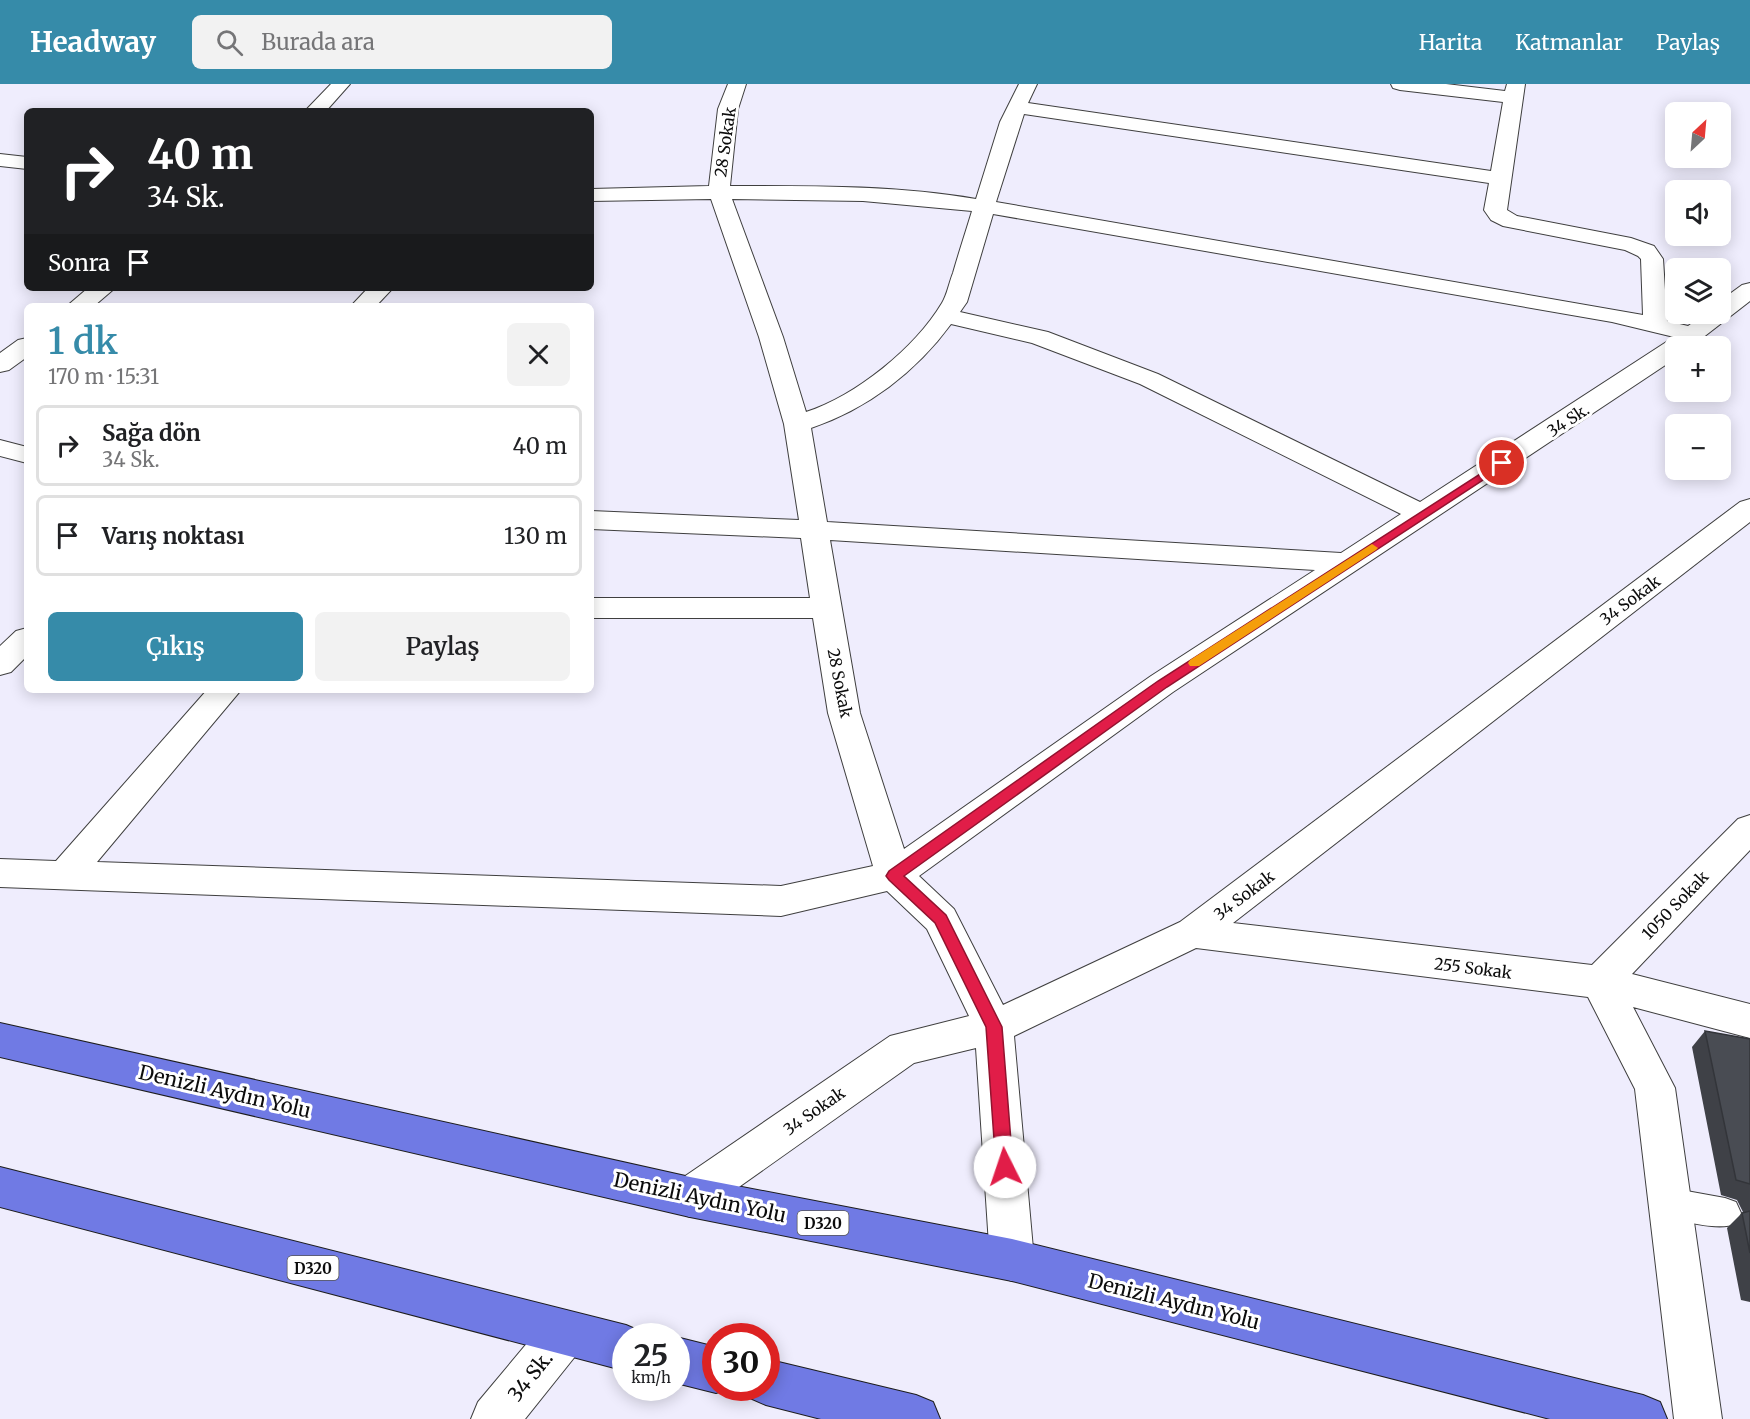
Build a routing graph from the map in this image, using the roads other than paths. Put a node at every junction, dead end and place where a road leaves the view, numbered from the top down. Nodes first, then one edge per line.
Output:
1 (341, 84) edge
2 (737, 84) edge
3 (1028, 84) edge
4 (1400, 84) edge
5 (1515, 91) edge
6 (1016, 107) junction
7 (318, 108) edge
8 (0, 160) edge
9 (24, 163) edge
10 (1500, 178) junction
11 (719, 192) junction
12 (594, 195) edge
13 (986, 205) junction
14 (1750, 290) edge
15 (99, 291) edge
16 (378, 291) edge
17 (83, 303) edge
18 (366, 303) edge
19 (1731, 305) edge
20 (946, 316) junction
21 (1655, 323) junction
22 (1706, 324) edge
23 (1673, 336) edge
24 (1691, 336) edge
25 (24, 347) edge
26 (1665, 354) edge
27 (0, 364) edge
28 (797, 424) junction
29 (0, 448) edge
30 (24, 454) edge
31 (1750, 508) edge
32 (1423, 514) junction
33 (594, 520) edge
34 (814, 530) junction
35 (1349, 563) junction
36 (594, 608) edge
37 (827, 608) junction
38 (24, 641) edge
39 (0, 664) edge
40 (222, 693) edge
41 (1750, 828) edge
42 (0, 873) edge
43 (65, 875) junction
44 (894, 876) junction
45 (1193, 933) junction
46 (1600, 982) junction
47 (1750, 1021) edge
48 (994, 1027) junction
49 (0, 1040) edge
50 (0, 1187) edge
51 (690, 1197) junction
52 (1670, 1203) junction
53 (1725, 1213) dead end
54 (1012, 1260) junction
55 (565, 1333) junction
56 (612, 1345) edge
57 (780, 1385) edge
58 (495, 1419) edge
59 (916, 1419) edge
60 (1643, 1419) edge
61 (1698, 1419) edge

1 - 7 street
2 - 11 street, 28 Sokak
3 - 6 street
4 - 5 street
5 - 10 street
6 - 10 street
6 - 13 street
8 - 9 street
10 - 21 street
11 - 12 street
11 - 13 street
11 - 28 street, 28 Sokak
13 - 20 street
13 - 21 street
14 - 19 street, 34 Sk.
15 - 17 street
16 - 18 street
20 - 28 street
20 - 32 street
21 - 23 street
22 - 24 street, 34 Sk.
25 - 27 street
26 - 32 street, 34 Sk.
28 - 34 street, 28 Sokak
29 - 30 street
31 - 45 street, 34 Sokak
32 - 35 street, 34 Sk.
33 - 34 street
34 - 35 street
34 - 37 street, 28 Sokak
35 - 44 street, 34 Sk.
36 - 37 street
37 - 44 street, 28 Sokak
38 - 39 street
40 - 43 street
41 - 46 street, 1050 Sokak
42 - 43 street
43 - 44 street
44 - 48 street
45 - 46 street, 255 Sokak
45 - 48 street, 34 Sokak
46 - 47 street, 255 Sokak
46 - 52 street
48 - 51 street, 34 Sokak
48 - 54 street
49 - 51 highway, Denizli Aydın Yolu / D320
50 - 55 highway, D320
51 - 54 highway, Denizli Aydın Yolu / D320
52 - 53 lane
52 - 61 street
54 - 60 highway, Denizli Aydın Yolu / D320
55 - 56 highway, D320
55 - 58 street, 34 Sk.
57 - 59 highway

